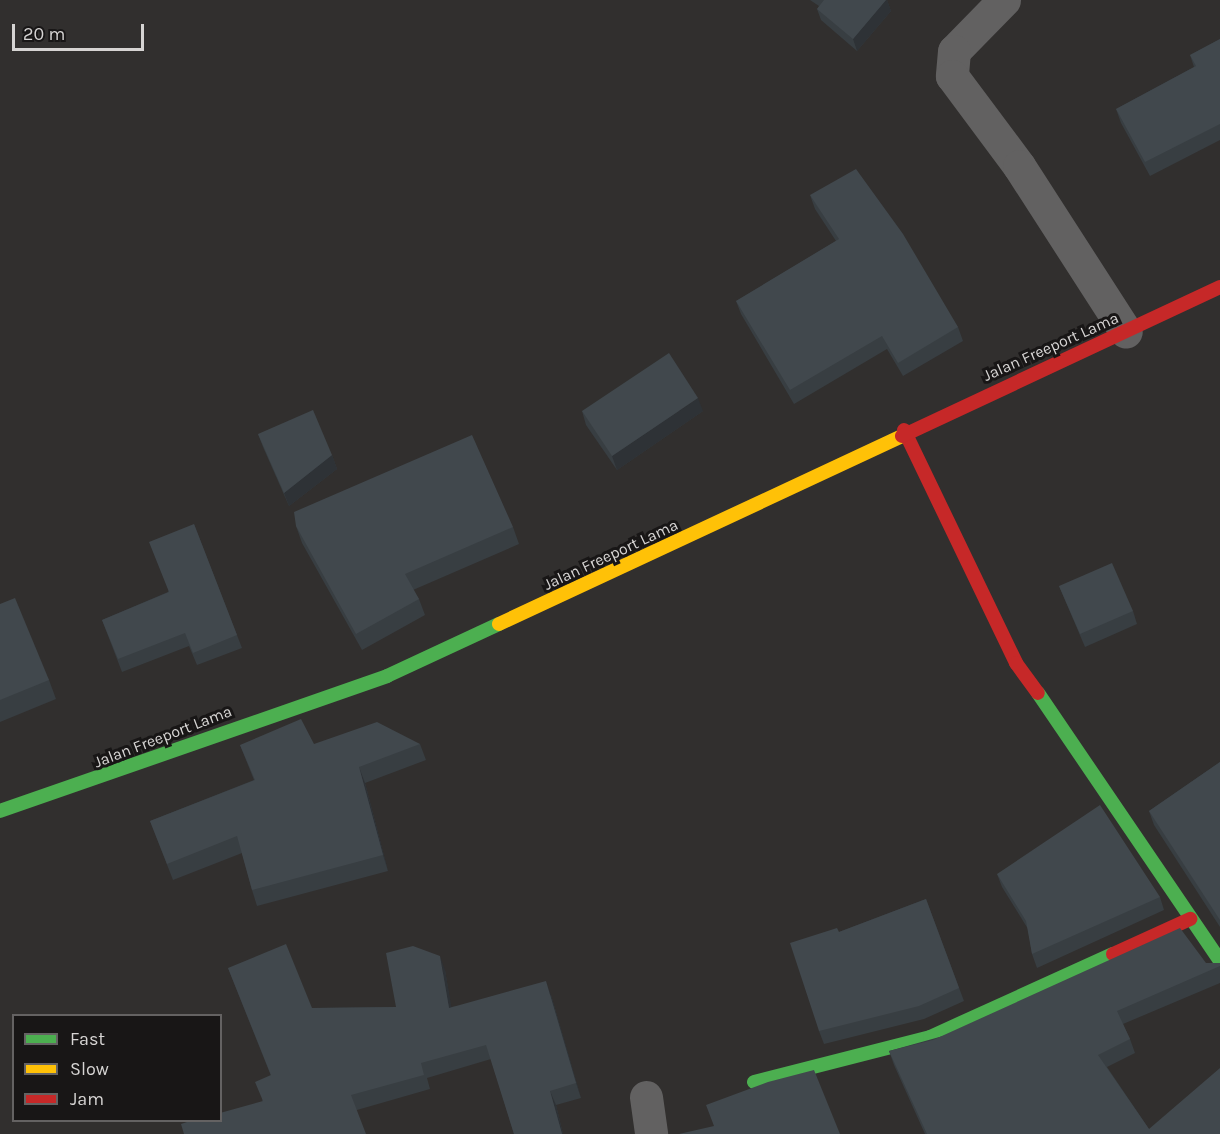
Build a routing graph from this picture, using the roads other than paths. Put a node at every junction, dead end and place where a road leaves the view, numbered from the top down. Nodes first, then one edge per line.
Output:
1 (1004, 0) edge
2 (1220, 287) edge
3 (1126, 332) junction
4 (904, 430) junction
5 (0, 811) edge
6 (1190, 919) junction
7 (1220, 961) edge
8 (754, 1082) dead end
9 (646, 1097) dead end
10 (651, 1134) edge

1 - 3 street
2 - 3 street, Jalan Freeport Lama
3 - 4 street, Jalan Freeport Lama
4 - 5 street, Jalan Freeport Lama
4 - 6 street
6 - 7 street
6 - 8 street
9 - 10 street

